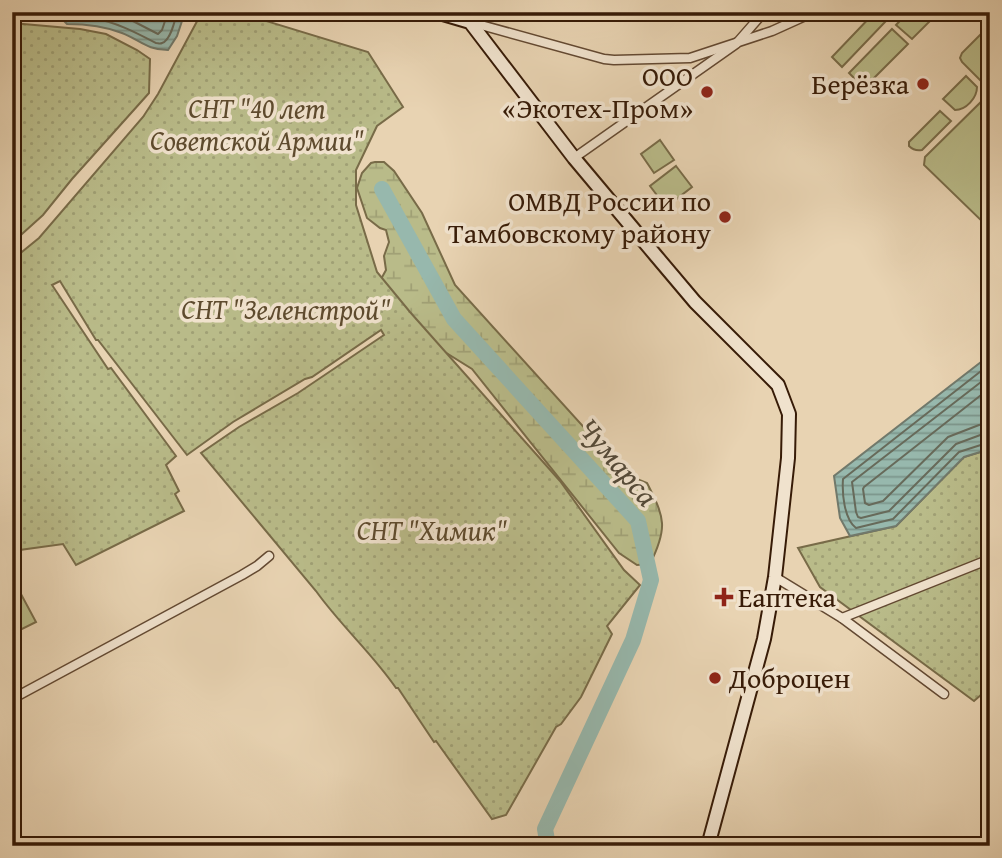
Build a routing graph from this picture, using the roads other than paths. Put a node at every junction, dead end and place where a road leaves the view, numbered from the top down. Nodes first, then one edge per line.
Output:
1 (436, 12) edge
2 (764, 12) edge
3 (814, 12) edge
4 (470, 22) junction
5 (736, 44) junction
6 (574, 158) junction
7 (269, 556) dead end
8 (990, 559) edge
9 (775, 577) junction
10 (842, 618) junction
11 (944, 694) dead end
12 (12, 699) edge
13 (708, 846) edge

1 - 4 main road
2 - 5 street
3 - 5 street
4 - 5 street
4 - 6 main road
5 - 6 street
6 - 9 main road
7 - 12 street
8 - 10 street
9 - 10 street
9 - 13 main road
10 - 11 street

